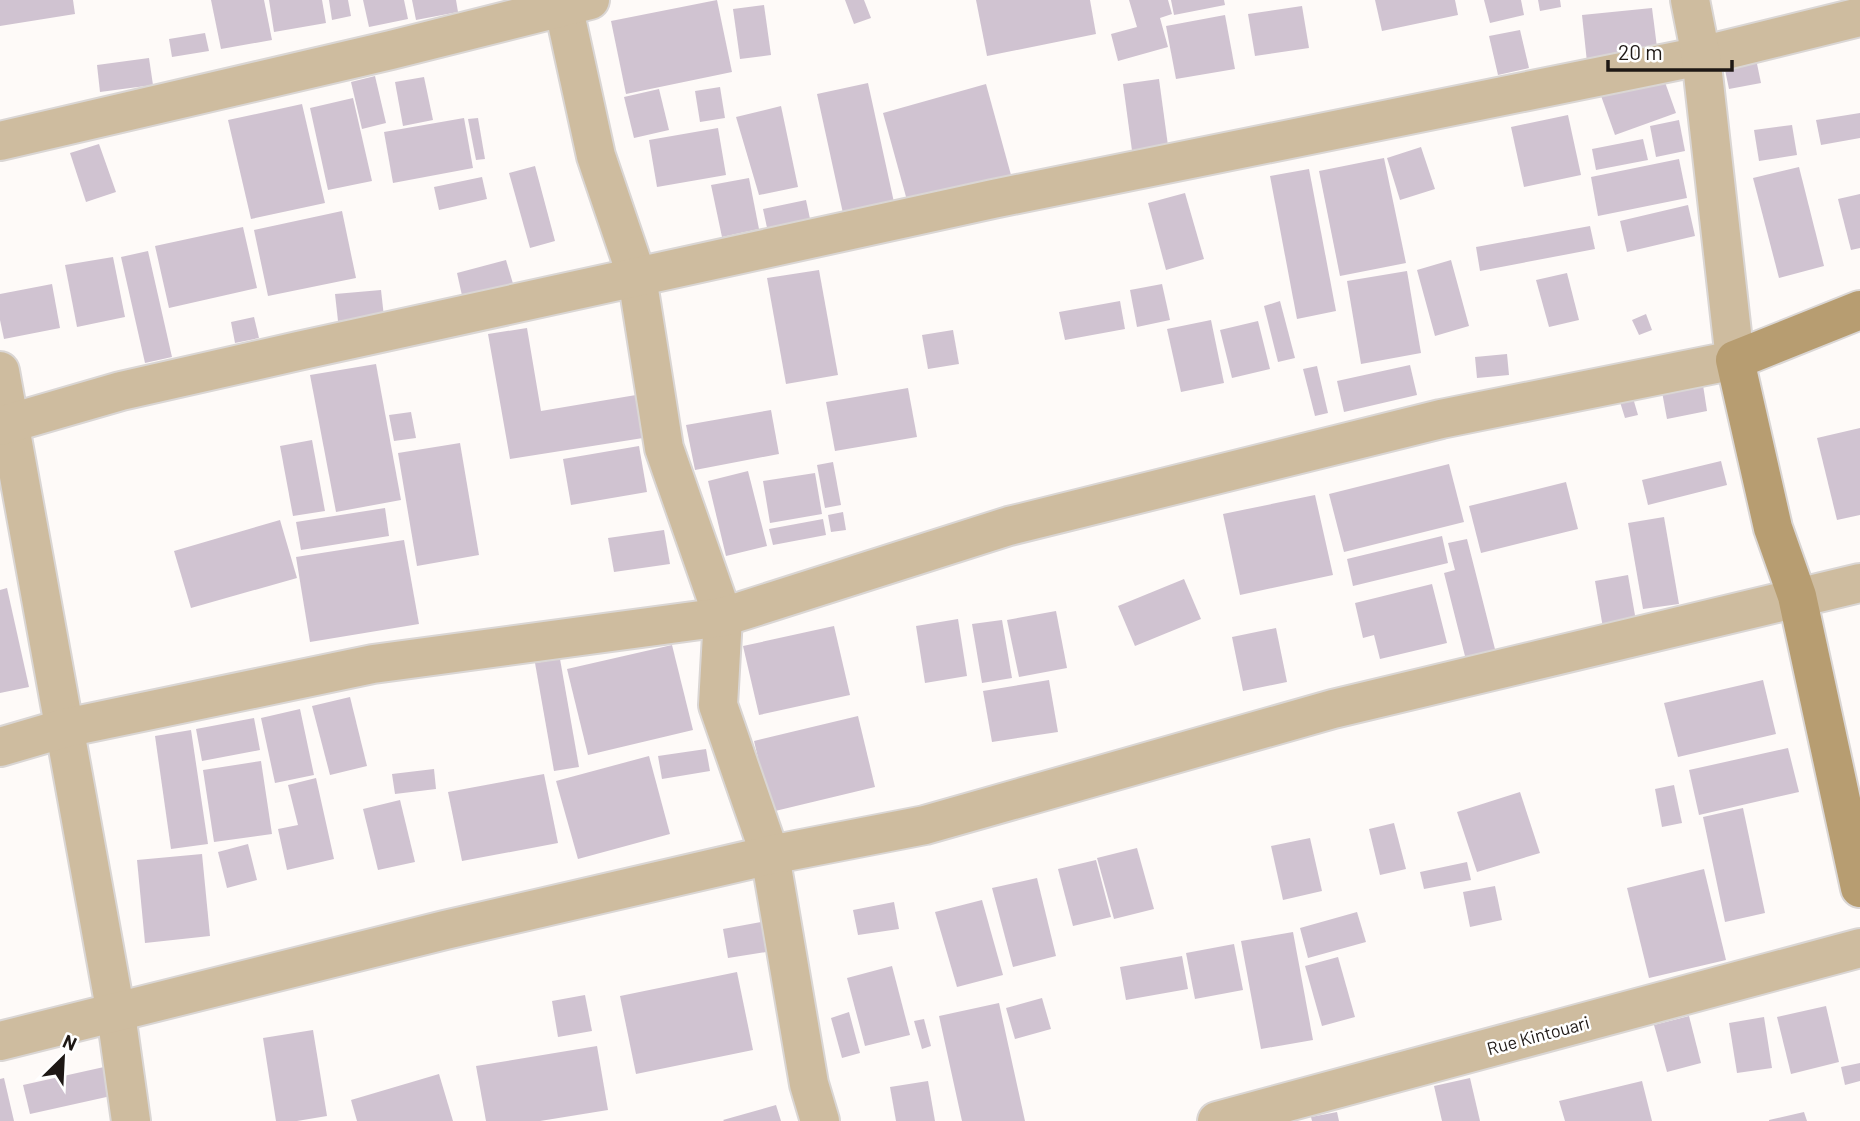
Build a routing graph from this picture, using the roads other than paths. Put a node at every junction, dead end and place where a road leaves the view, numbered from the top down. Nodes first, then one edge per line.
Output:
1 (1690, 0) edge
2 (572, 2) edge
3 (1860, 17) edge
4 (1701, 56) junction
5 (0, 141) edge
6 (637, 277) junction
7 (1860, 310) edge
8 (1735, 360) junction
9 (0, 371) edge
10 (5, 425) edge
11 (1860, 583) edge
12 (1797, 596) junction
13 (723, 617) junction
14 (65, 728) junction
15 (0, 747) edge
16 (770, 855) junction
17 (1860, 888) edge
18 (1860, 948) edge
19 (116, 1014) junction
20 (0, 1041) edge
21 (131, 1121) edge
22 (820, 1121) edge
23 (1217, 1121) edge

1 - 4 street
2 - 5 street
2 - 6 street
3 - 4 street
4 - 6 street
4 - 8 street
6 - 10 street
6 - 13 street
7 - 8 street
8 - 12 street
8 - 13 street
9 - 10 street
10 - 14 street
11 - 12 street
12 - 16 street
12 - 17 street
13 - 14 street
13 - 16 street
14 - 15 street
14 - 19 street
16 - 19 street
16 - 22 street
18 - 23 street, Rue Kintouari
19 - 20 street
19 - 21 street

